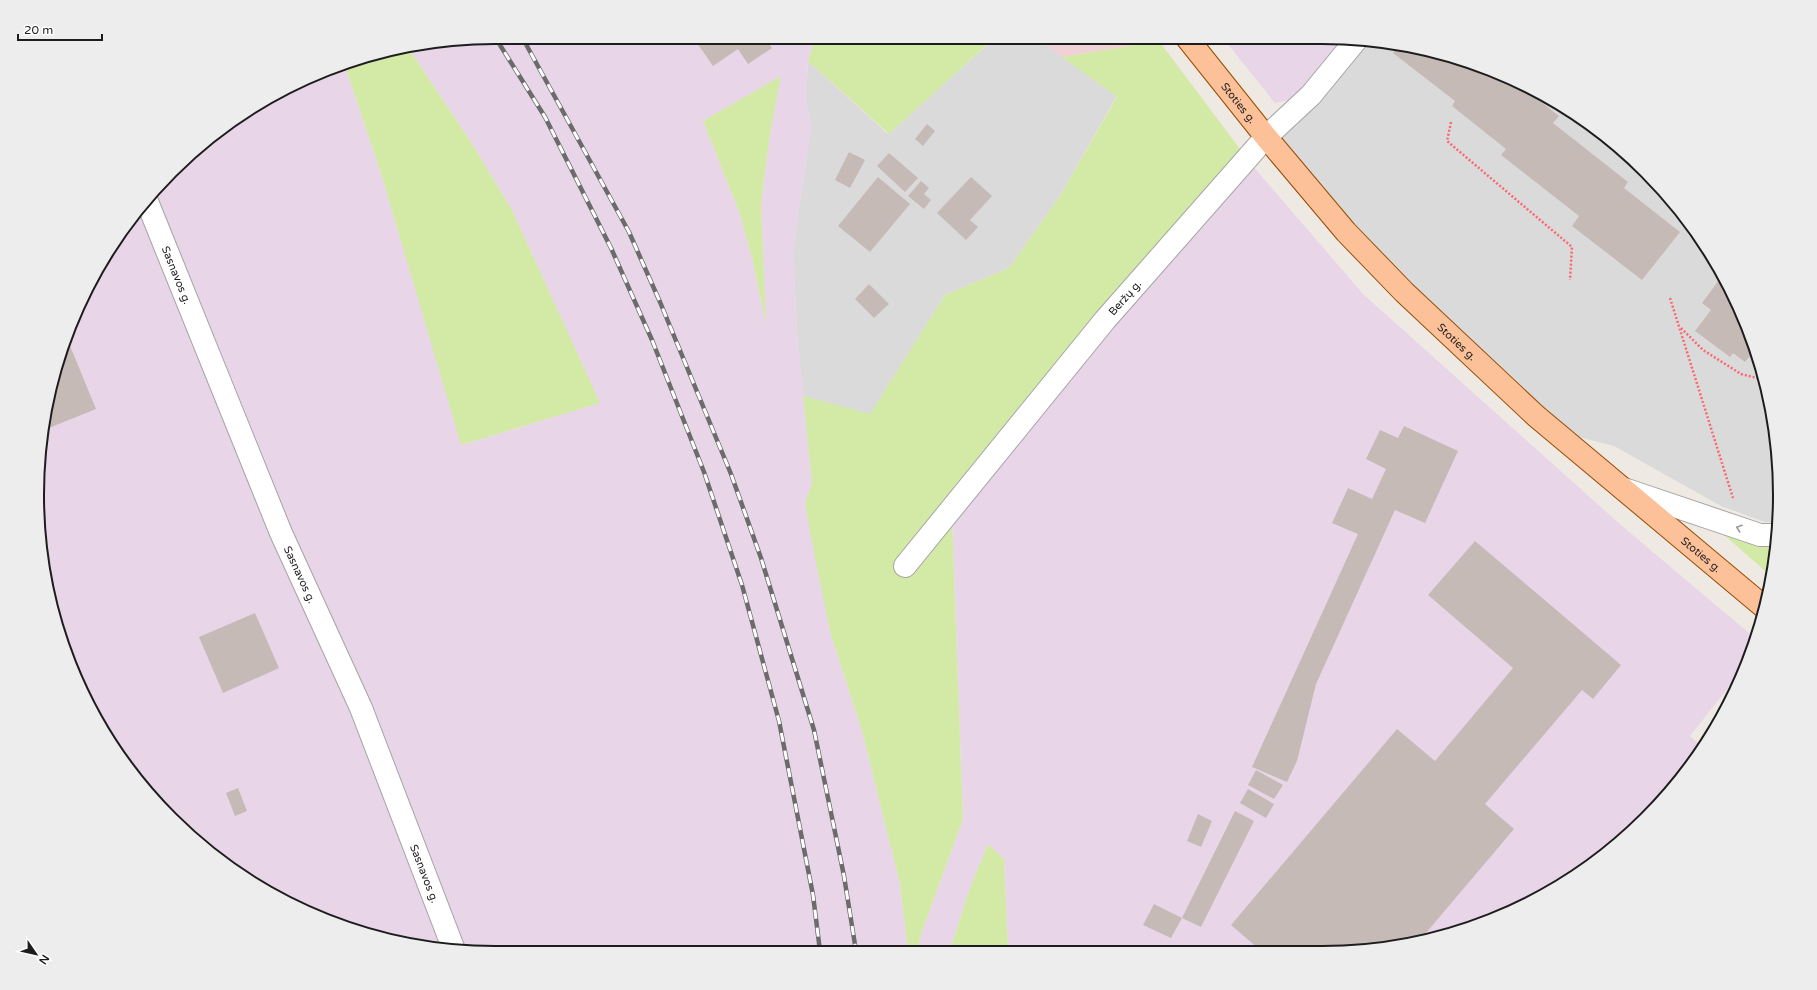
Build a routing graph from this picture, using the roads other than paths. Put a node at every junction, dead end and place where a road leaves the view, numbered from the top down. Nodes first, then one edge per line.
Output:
1 (1193, 44) edge
2 (1352, 45) edge
3 (1266, 136) junction
4 (149, 206) edge
5 (1624, 489) junction
6 (1771, 535) edge
7 (905, 566) dead end
8 (1760, 604) edge
9 (452, 944) edge

1 - 3 main road, Stoties g.
2 - 3 street, Beržų g.
3 - 5 main road, Stoties g.
3 - 7 street, Beržų g.
4 - 9 street, Sasnavos g.
6 -> 5 street
5 - 8 main road, Stoties g.

